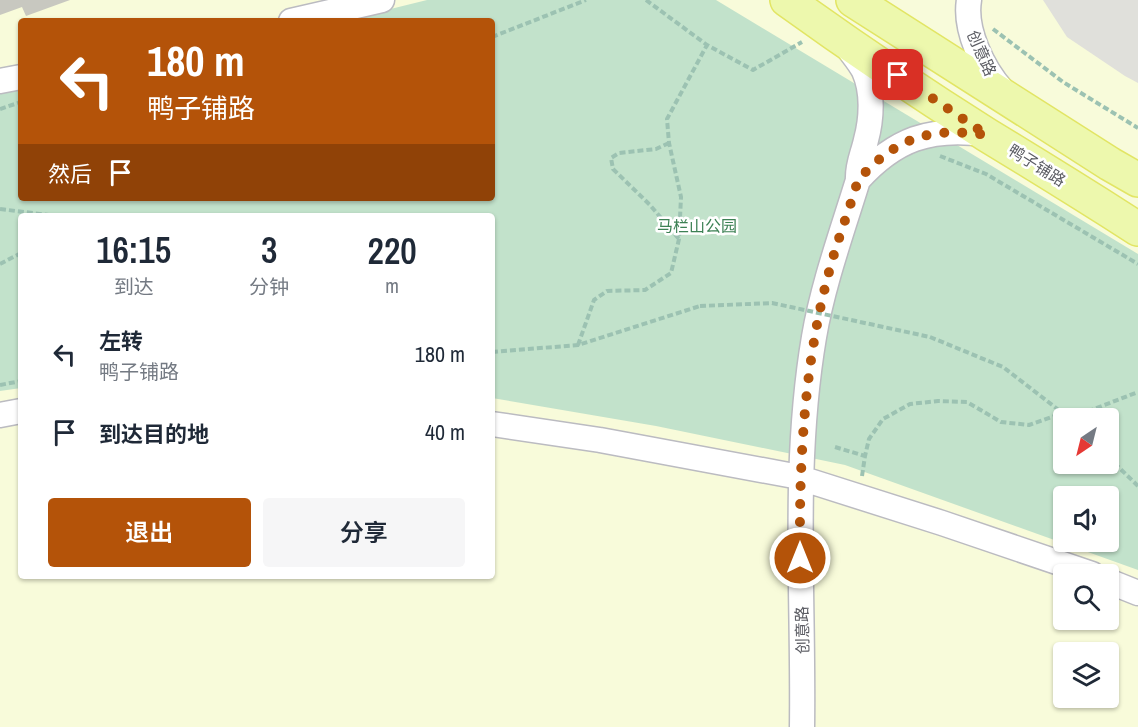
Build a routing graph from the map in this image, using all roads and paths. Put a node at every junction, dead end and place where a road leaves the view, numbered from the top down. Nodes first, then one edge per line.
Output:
1 (382, 0) edge
2 (586, 0) edge
3 (646, 0) edge
4 (787, 0) edge
5 (853, 0) edge
6 (968, 5) edge
7 (304, 18) edge
8 (826, 28) junction
9 (495, 36) edge
10 (707, 45) junction
11 (18, 78) edge
12 (0, 81) edge
13 (1010, 99) junction
14 (18, 103) edge
15 (0, 109) edge
16 (1138, 128) edge
17 (987, 135) junction
18 (906, 142) junction
19 (669, 143) junction
20 (858, 180) junction
21 (1138, 180) edge
22 (0, 209) edge
23 (32, 213) edge
24 (1136, 227) edge
25 (679, 239) junction
26 (18, 255) edge
27 (0, 264) edge
28 (1138, 264) edge
29 (578, 345) junction
30 (495, 352) edge
31 (18, 382) edge
32 (0, 385) edge
33 (1138, 392) edge
34 (1056, 408) edge
35 (1096, 408) edge
36 (18, 412) edge
37 (0, 416) edge
38 (1053, 417) edge
39 (495, 424) edge
40 (835, 447) dead end
41 (865, 456) junction
42 (1119, 468) edge
43 (801, 478) junction
44 (1138, 486) edge
45 (860, 496) junction
46 (1063, 564) edge
47 (1119, 585) edge
48 (1138, 593) edge
49 (802, 727) edge

1 - 7 street
2 - 9 path
3 - 10 path
4 - 8 main road, 鸭子铺路
5 - 13 main road
6 - 13 street, 创意路
6 - 16 path
8 - 10 path
8 - 17 main road, 鸭子铺路
8 - 20 street, 创意路
10 - 19 path
11 - 12 street
13 - 21 main road
14 - 15 path
17 - 18 street, 创意路
17 - 24 main road, 鸭子铺路
18 - 20 street, 创意路
18 - 28 path
19 - 25 path
19 - 25 path
20 - 43 street, 创意路
22 - 23 path
25 - 29 path
26 - 27 path
29 - 30 path
29 - 34 path, bridge
31 - 32 path
33 - 35 path
36 - 37 street
38 - 41 path
39 - 43 street
40 - 41 path
41 - 45 path
42 - 44 path
43 - 45 street
43 - 49 street, 创意路
45 - 46 street
47 - 48 street

